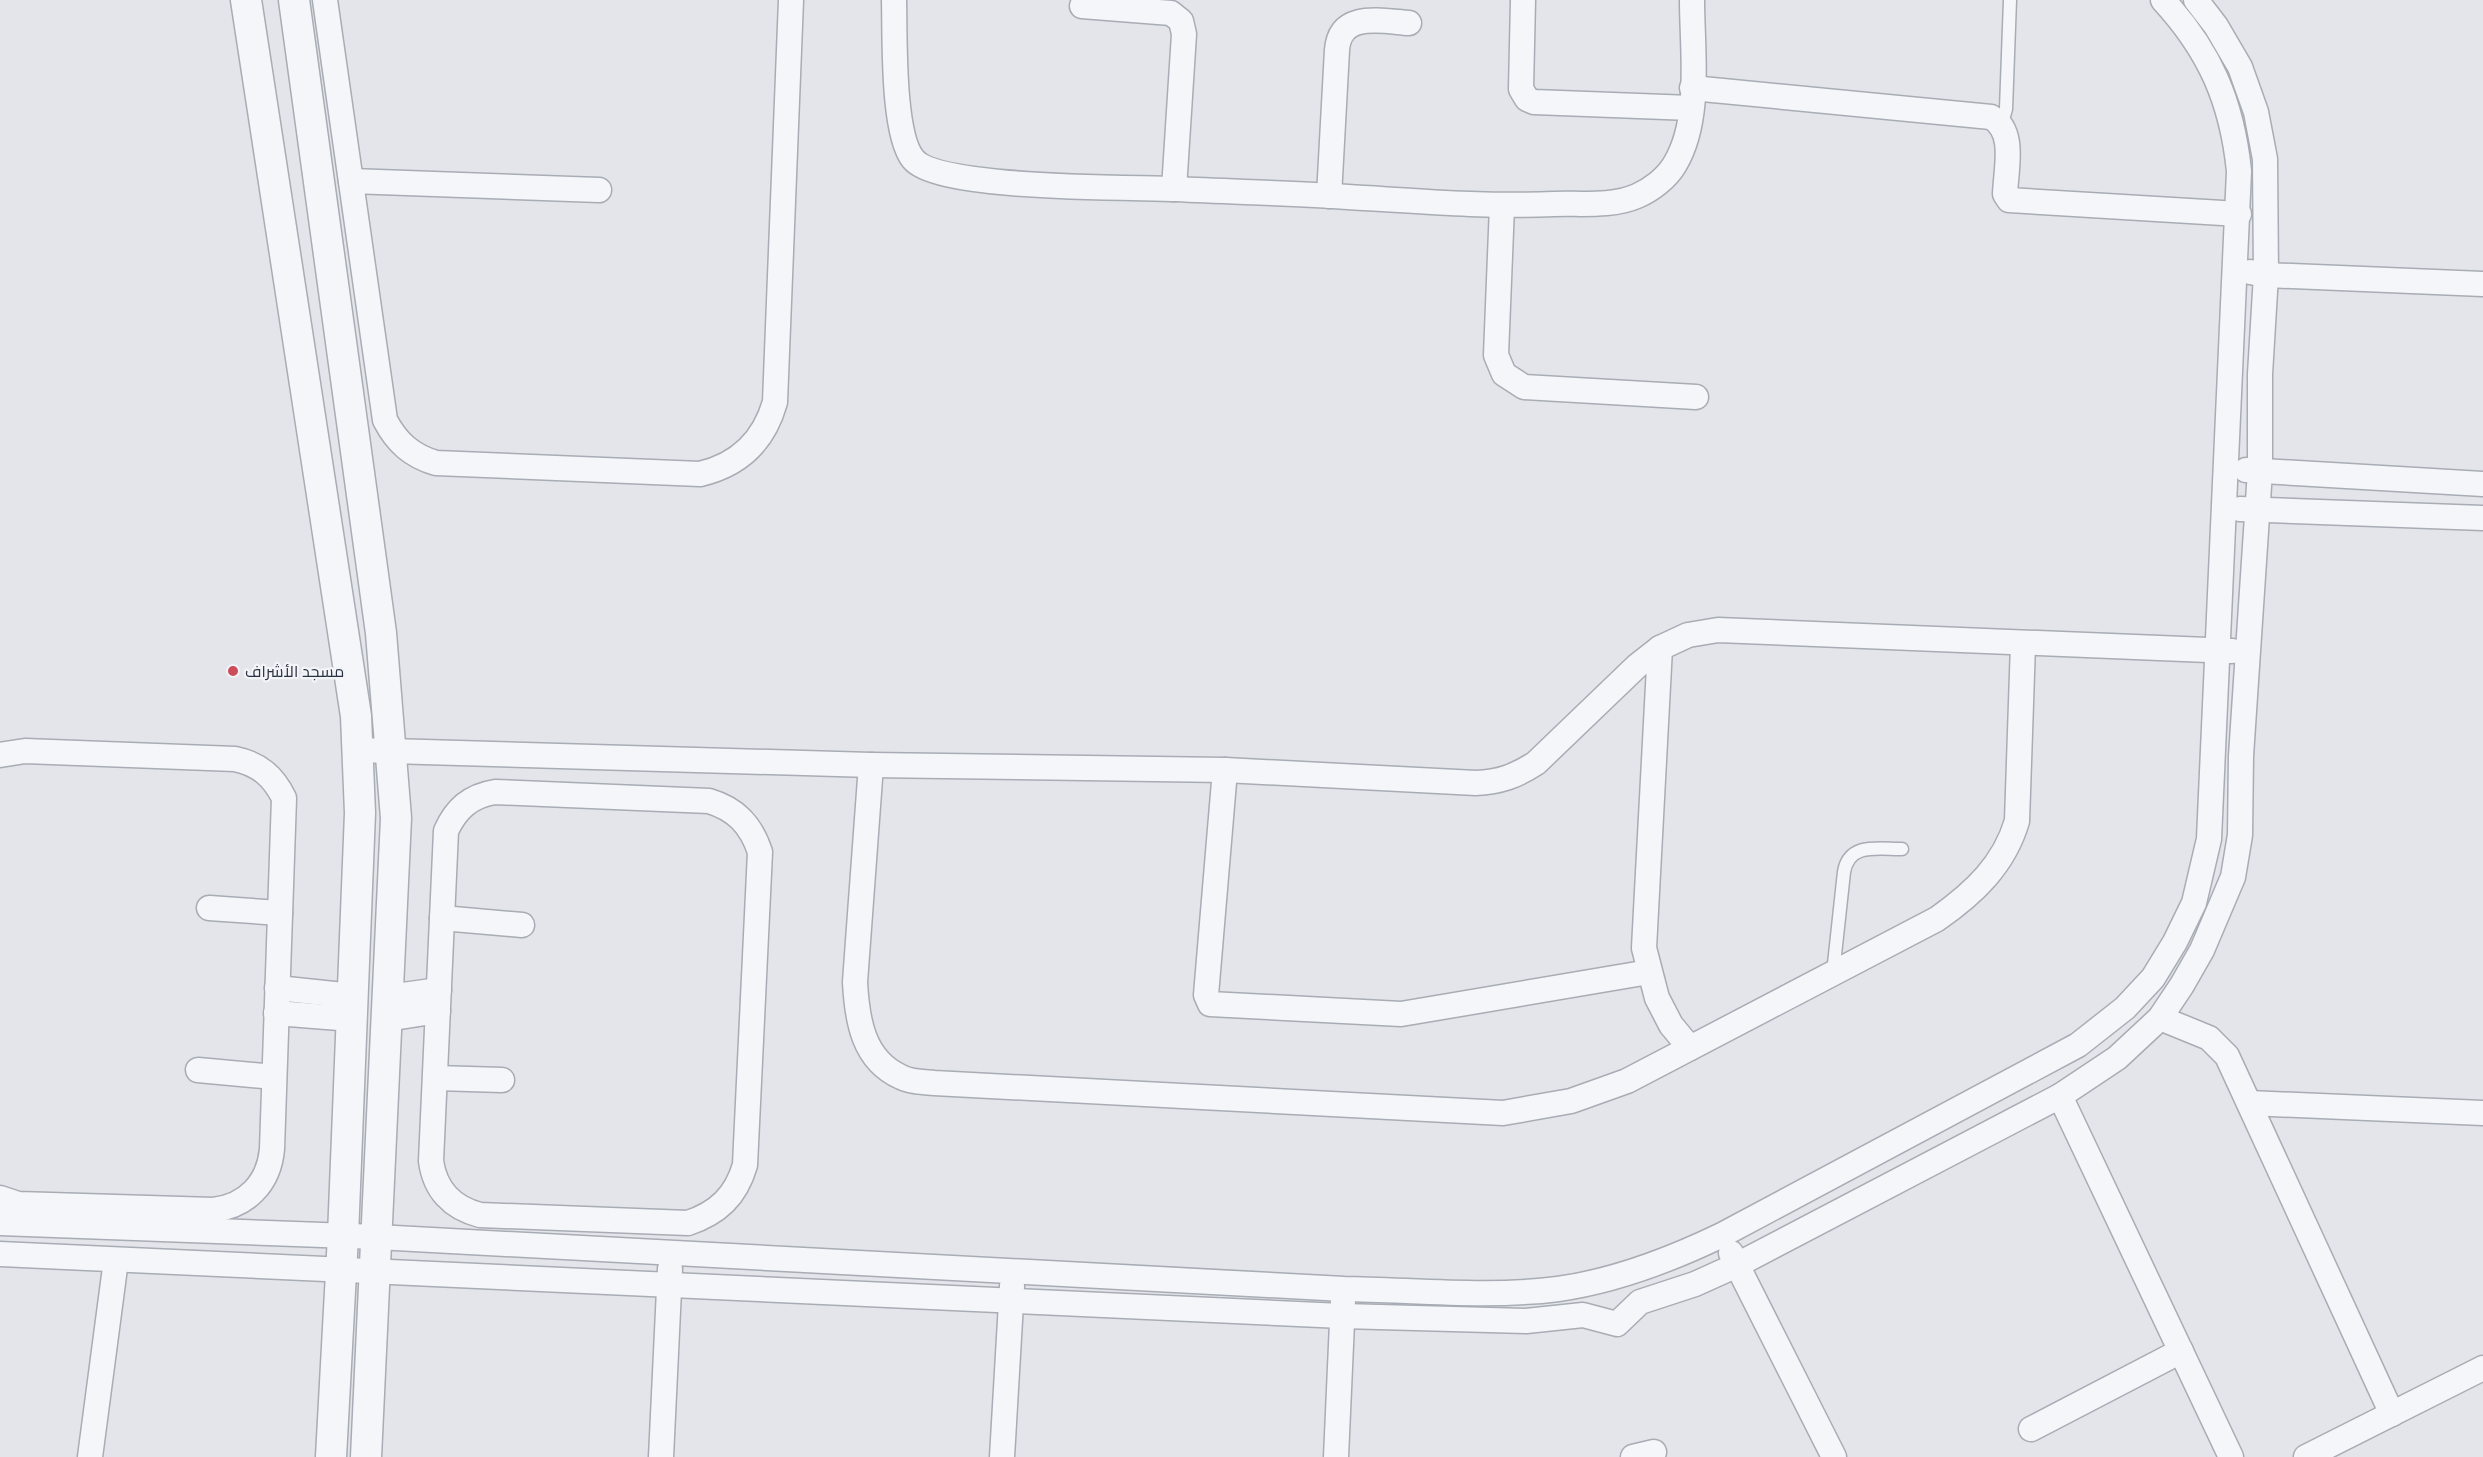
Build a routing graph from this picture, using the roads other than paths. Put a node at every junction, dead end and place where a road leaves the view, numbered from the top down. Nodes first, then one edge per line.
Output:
1 (246, 0) edge
2 (294, 0) edge
3 (324, 0) edge
4 (790, 0) edge
5 (894, 0) edge
6 (1523, 0) edge
7 (1692, 0) edge
8 (2010, 0) edge
9 (2163, 0) edge
10 (2196, 0) edge
11 (1082, 6) dead end
12 (1409, 23) dead end
13 (1691, 98) junction
14 (2002, 123) junction
15 (351, 180) junction
16 (319, 187) junction
17 (1174, 189) junction
18 (599, 190) dead end
19 (1329, 196) junction
20 (1502, 206) junction
21 (2239, 214) junction
22 (2236, 269) junction
23 (2266, 275) junction
24 (2483, 284) edge
25 (1696, 397) dead end
26 (2227, 469) junction
27 (2260, 471) junction
28 (2483, 484) edge
29 (2225, 508) junction
30 (2256, 510) junction
31 (2483, 518) edge
32 (2023, 644) junction
33 (1660, 648) junction
34 (2217, 651) junction
35 (2250, 652) junction
36 (356, 750) junction
37 (392, 752) junction
38 (0, 755) edge
39 (871, 765) junction
40 (1225, 770) junction
41 (1902, 849) dead end
42 (209, 908) dead end
43 (280, 913) junction
44 (442, 918) junction
45 (522, 926) dead end
46 (1648, 972) junction
47 (1833, 973) junction
48 (277, 988) junction
49 (439, 1001) junction
50 (352, 1007) junction
51 (387, 1008) junction
52 (276, 1013) junction
53 (2160, 1018) junction
54 (1690, 1048) junction
55 (198, 1070) dead end
56 (274, 1077) junction
57 (436, 1078) junction
58 (502, 1080) dead end
59 (2060, 1096) junction
60 (2249, 1103) junction
61 (2483, 1113) edge
62 (0, 1198) edge
63 (0, 1223) edge
64 (1722, 1235) junction
65 (343, 1236) junction
66 (377, 1237) junction
67 (0, 1254) edge
68 (671, 1254) junction
69 (116, 1260) junction
70 (1737, 1265) junction
71 (342, 1269) junction
72 (376, 1271) junction
73 (1012, 1271) junction
74 (670, 1285) junction
75 (1344, 1289) junction
76 (1011, 1301) junction
77 (1342, 1316) junction
78 (2181, 1351) junction
79 (2483, 1368) edge
80 (2392, 1414) junction
81 (2031, 1430) dead end
82 (90, 1457) edge
83 (331, 1457) edge
84 (366, 1457) edge
85 (662, 1457) edge
86 (1002, 1457) edge
87 (1336, 1457) edge
88 (1834, 1457) edge
89 (2231, 1457) edge
90 (2306, 1457) edge

1 - 36 street
2 - 16 street
3 - 15 street
4 - 15 street
5 - 17 street
6 - 13 street
7 - 13 street
8 - 14 lane
9 - 21 street
10 - 23 street
11 - 17 street
12 - 19 street
13 - 14 street
13 - 20 street
14 - 21 street
15 - 16 street
15 - 18 street
16 - 37 street
17 - 19 street
19 - 20 street
20 - 25 street
21 - 22 street
22 - 23 street
22 - 26 street
23 - 24 street
23 - 27 street
26 - 27 street
26 - 29 street
27 - 28 street
27 - 30 street
29 - 30 street
29 - 34 street
30 - 31 street
30 - 35 street
32 - 33 street
32 - 34 street
32 - 47 street
33 - 40 street
33 - 46 street
34 - 35 street
34 - 64 street
35 - 53 street
36 - 37 street
36 - 50 street
37 - 39 street
37 - 51 street
38 - 43 street
39 - 40 street
39 - 54 street
40 - 46 street
41 - 47 lane
42 - 43 street
43 - 48 street
44 - 45 street
44 - 49 street
44 - 57 street
46 - 54 street
47 - 54 street
48 - 50 street
48 - 52 street
49 - 51 street
49 - 57 street
50 - 52 street
50 - 65 street
51 - 66 street
52 - 56 street
53 - 59 street
53 - 60 street
55 - 56 street
56 - 62 street
57 - 58 street
59 - 70 street
59 - 78 street
60 - 61 street
60 - 80 street
63 - 65 street
64 - 70 street
64 - 75 street
65 - 66 street
65 - 71 street
66 - 68 street
66 - 72 street
67 - 69 street
68 - 73 street
68 - 74 street
69 - 71 street
69 - 82 street
70 - 77 street
70 - 88 street
71 - 72 street
71 - 83 street
72 - 74 street
72 - 84 street
73 - 75 street
73 - 76 street
74 - 76 street
74 - 85 street
75 - 77 street
76 - 77 street
76 - 86 street
77 - 87 street
78 - 81 street
78 - 89 street
79 - 80 street
80 - 90 street

